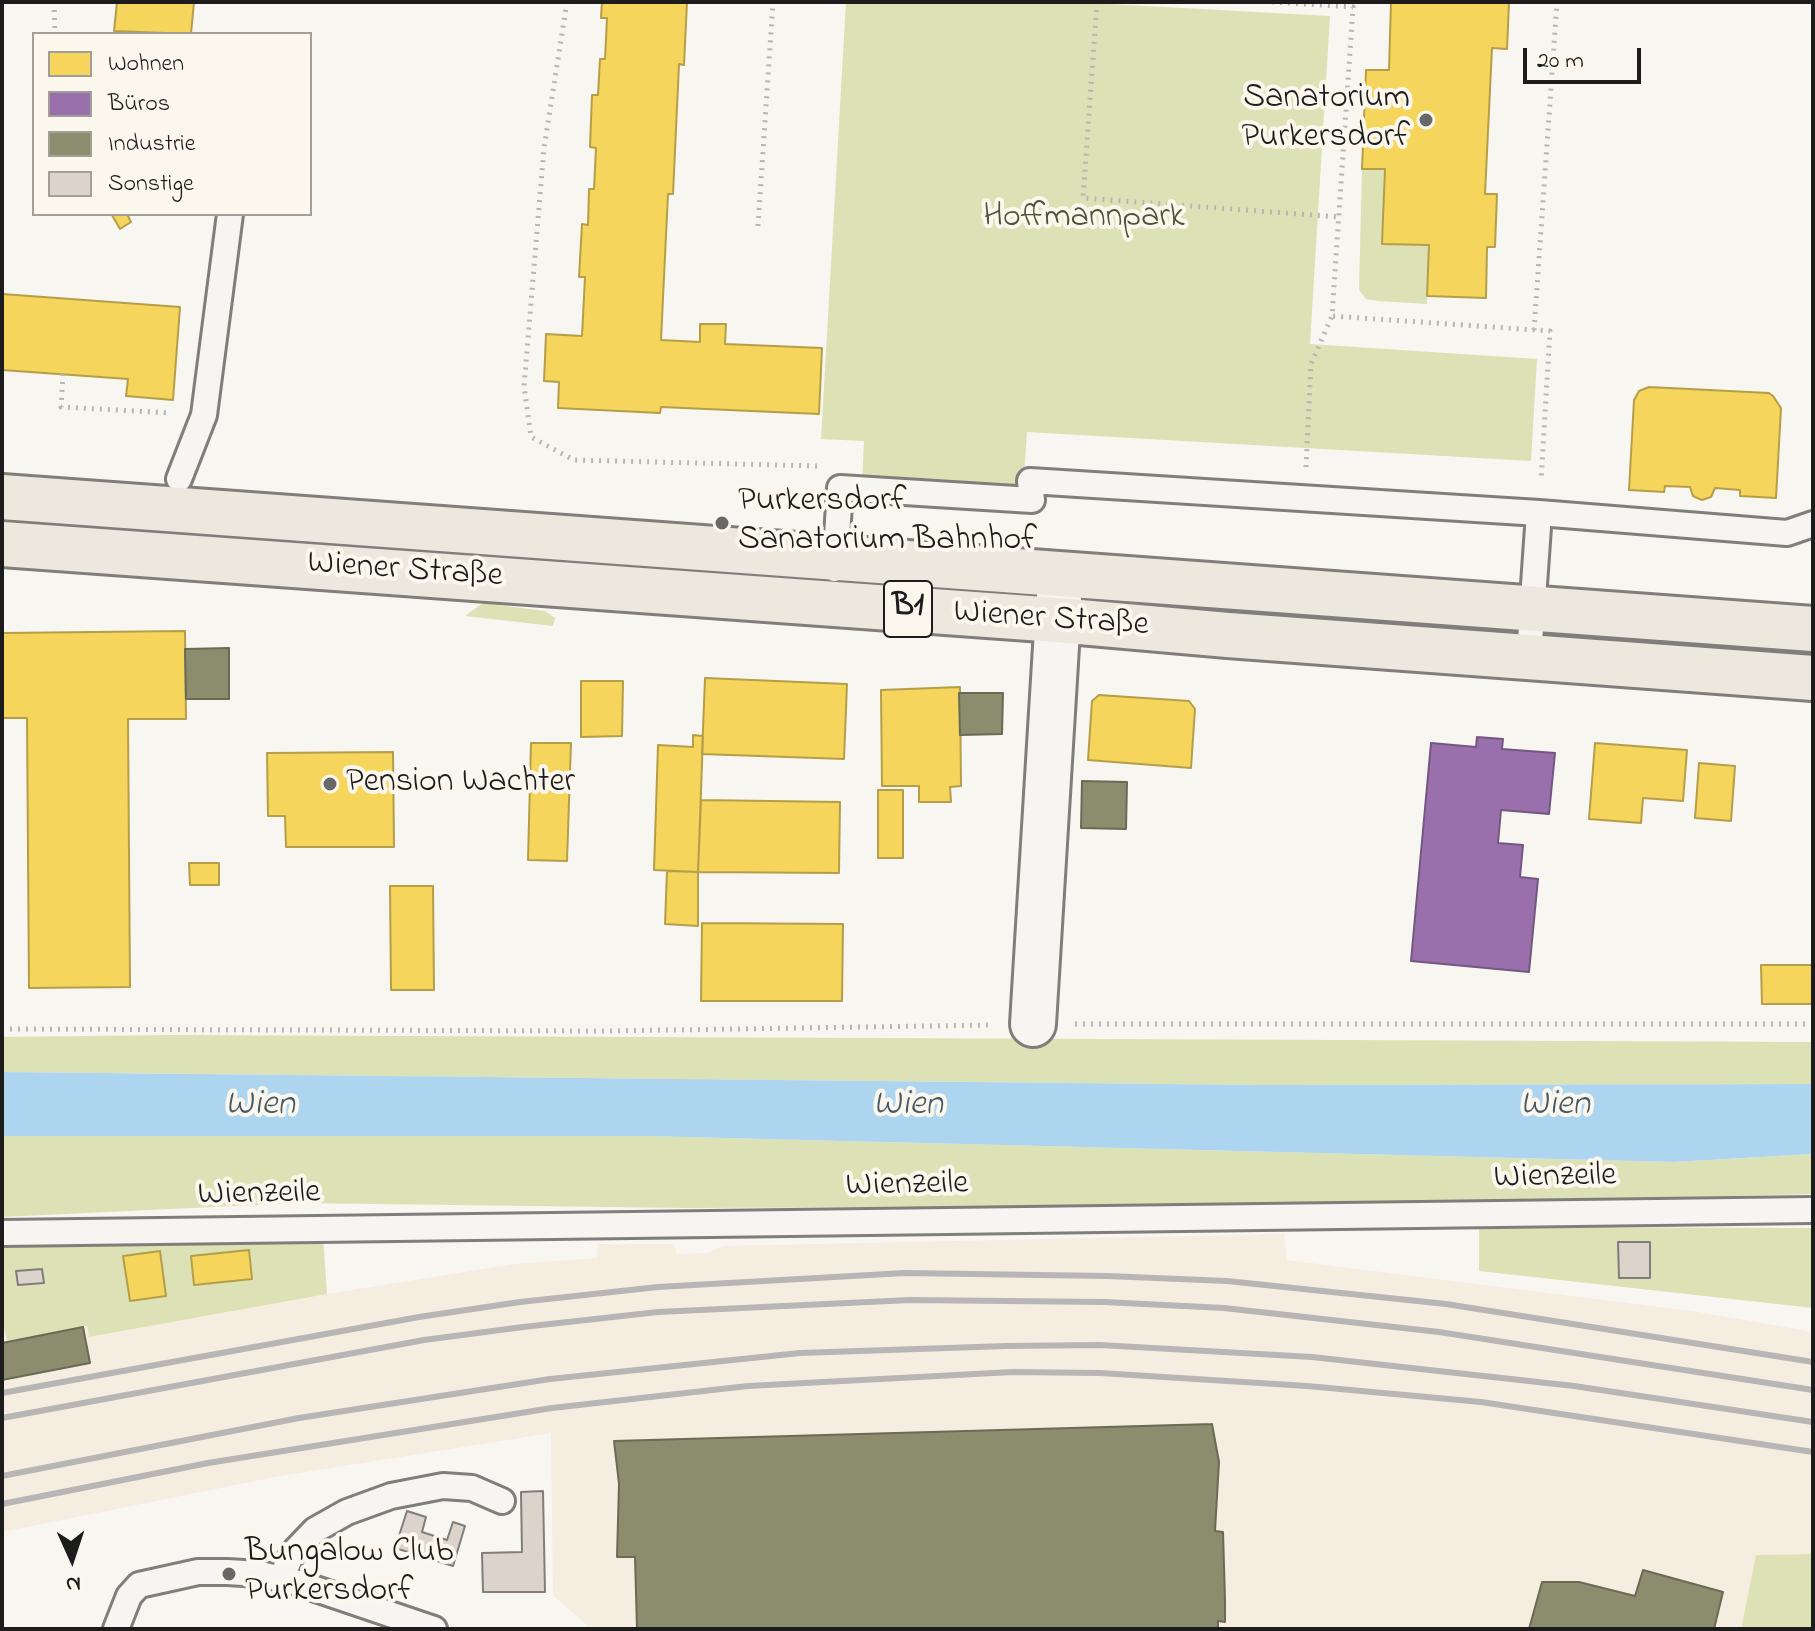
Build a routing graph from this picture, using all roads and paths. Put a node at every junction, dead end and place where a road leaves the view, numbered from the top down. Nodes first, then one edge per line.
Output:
1 (54, 2) edge
2 (567, 2) edge
3 (773, 2) edge
4 (1097, 2) edge
5 (1272, 2) edge
6 (1557, 2) edge
7 (55, 32) edge
8 (230, 216) edge
9 (1339, 217) junction
10 (758, 226) dead end
11 (1332, 316) junction
12 (1534, 330) junction
13 (63, 374) dead end
14 (204, 415) junction
15 (179, 479) dead end
16 (840, 488) junction
17 (2, 497) edge
18 (1305, 499) junction
19 (1539, 513) junction
20 (1813, 524) edge
21 (2, 544) edge
22 (836, 559) junction
23 (1060, 575) junction
24 (832, 604) junction
25 (1533, 609) junction
26 (1057, 620) junction
27 (1813, 629) edge
28 (1529, 656) junction
29 (1813, 678) edge
30 (1033, 1024) junction
31 (1813, 1024) edge
32 (2, 1029) edge
33 (1813, 1210) edge
34 (2, 1233) edge
35 (502, 1501) dead end
36 (281, 1578) junction
37 (116, 1629) edge
38 (434, 1629) edge

1 - 7 path
2 - 16 path
3 - 10 path
4 - 9 path
5 - 9 path
6 - 12 path
8 - 14 lane
9 - 11 path
11 - 12 path
11 - 18 path
12 - 19 path
13 - 14 path
14 - 15 lane
16 - 18 lane
16 - 22 lane
17 - 22 main road, Wiener Straße / B1
18 - 19 lane
19 - 20 lane
19 - 25 lane
21 - 24 main road, Wiener Straße / B1
22 - 23 main road, Wiener Straße / B1
22 - 24 lane
23 - 25 main road, Wiener Straße / B1
23 - 26 street
24 - 26 main road, Wiener Straße / B1
25 - 27 main road, Wiener Straße / B1
25 - 28 lane
26 - 28 main road, Wiener Straße / B1
26 - 30 street
28 - 29 main road, Wiener Straße / B1
30 - 31 path
30 - 32 path
33 - 34 lane, Wienzeile
35 - 36 lane
36 - 37 lane
36 - 38 lane

